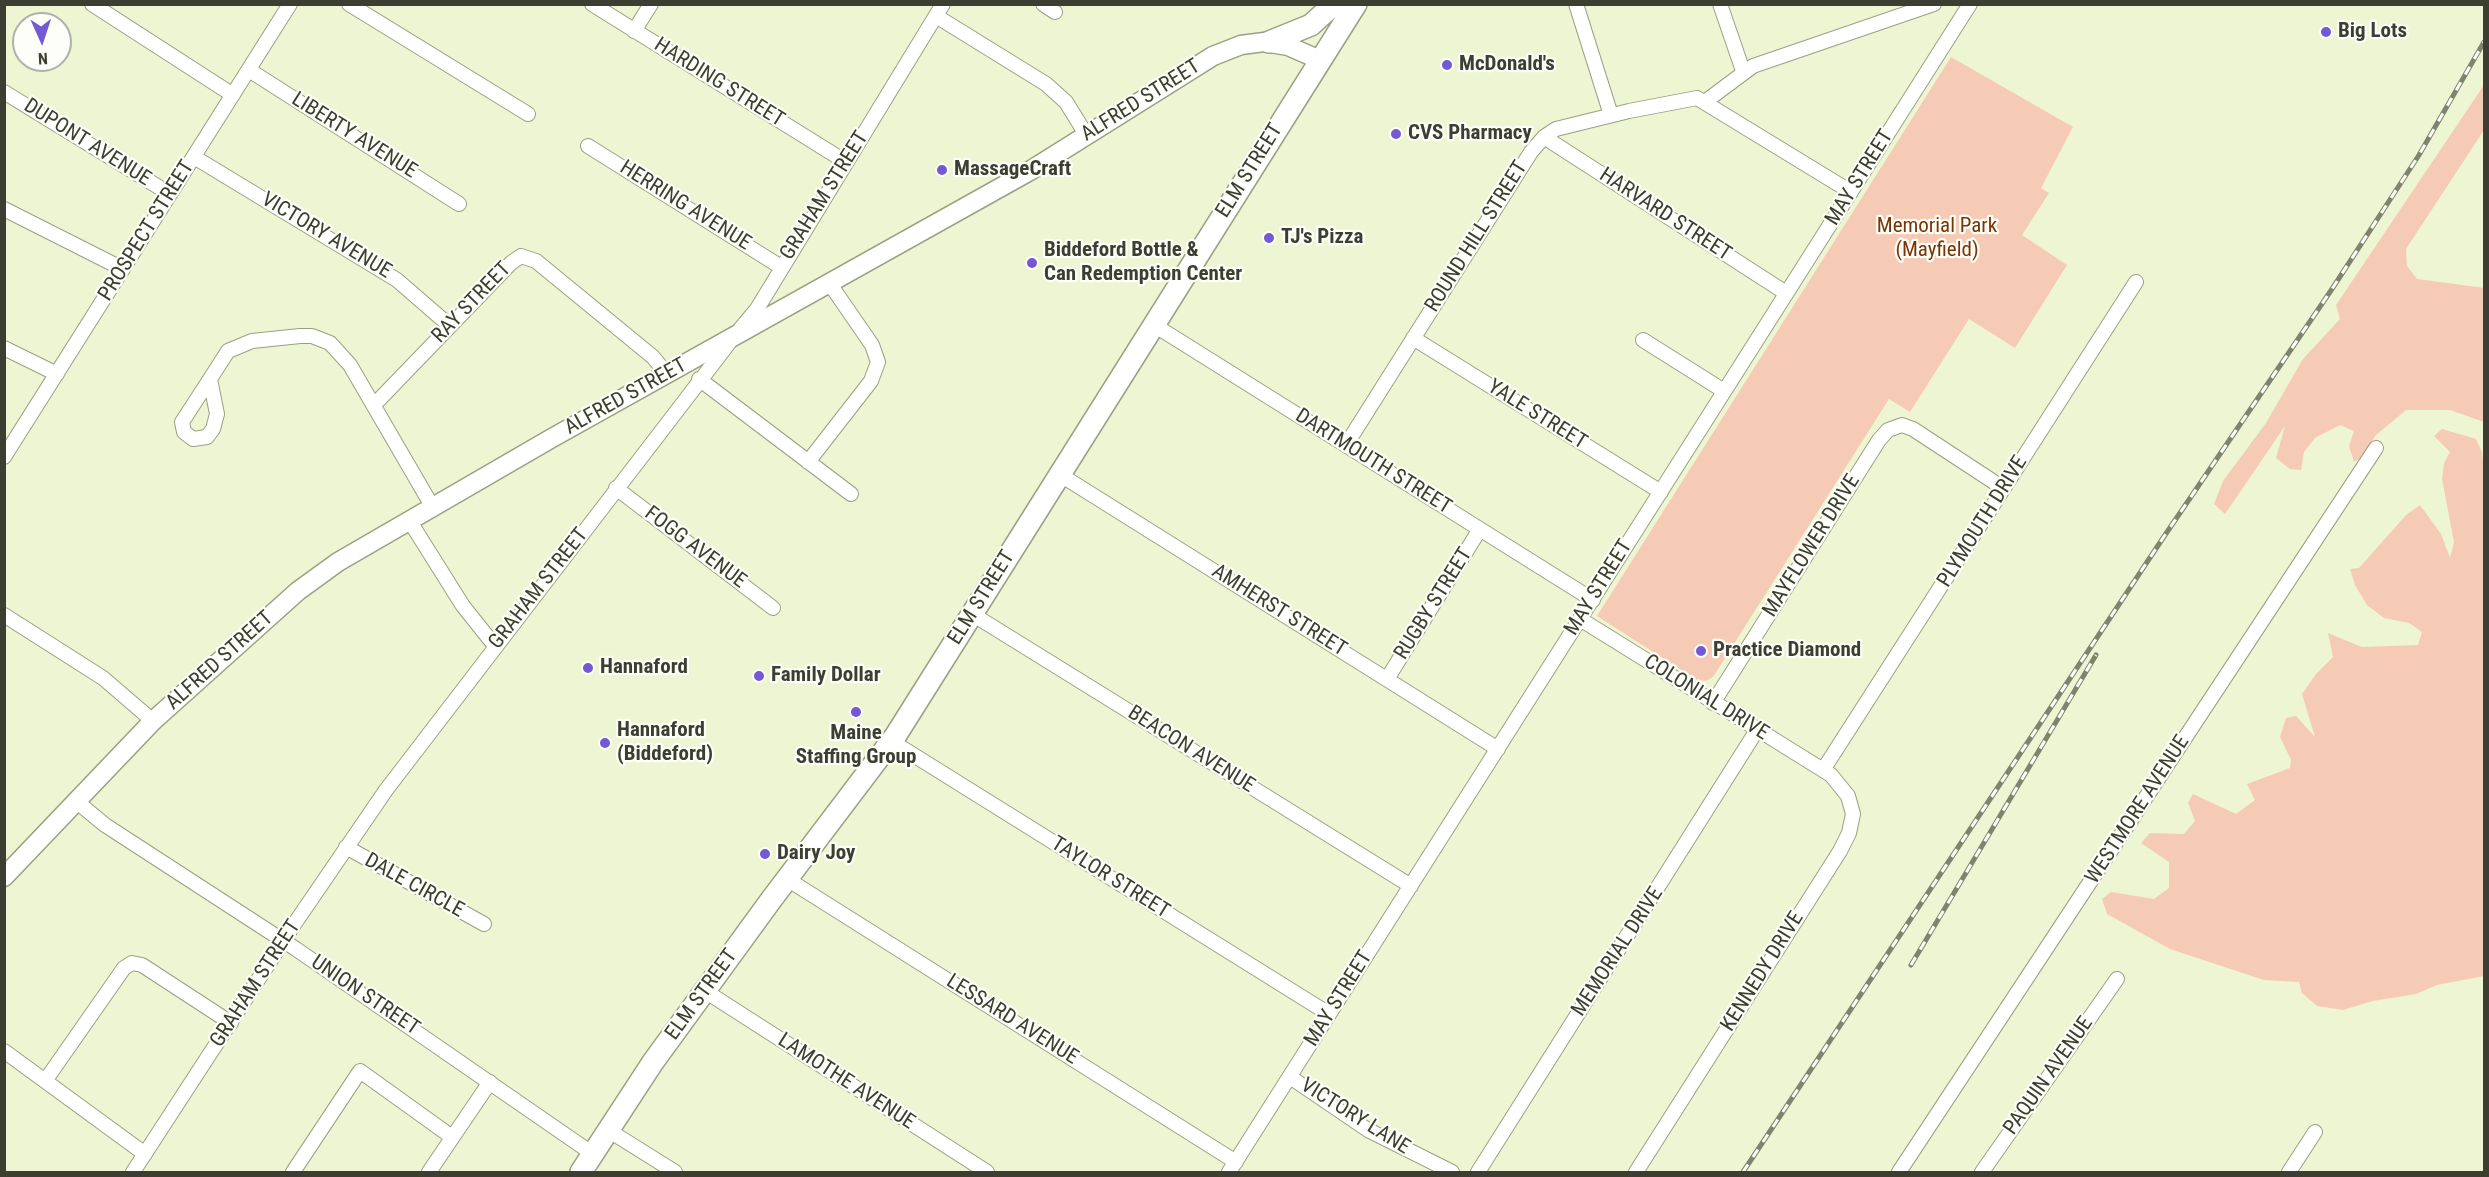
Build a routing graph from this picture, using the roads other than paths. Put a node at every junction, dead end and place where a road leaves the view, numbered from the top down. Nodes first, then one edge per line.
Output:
1 (92, 4) edge
2 (290, 4) edge
3 (349, 4) edge
4 (592, 4) edge
5 (651, 4) edge
6 (1334, 4) edge
7 (1356, 4) edge
8 (1576, 4) edge
9 (1720, 4) edge
10 (1934, 4) edge
11 (1970, 4) edge
12 (939, 10) edge
13 (634, 31) junction
14 (1269, 42) junction
15 (1320, 60) junction
16 (249, 70) junction
17 (1743, 71) junction
18 (4, 92) edge
19 (233, 95) junction
20 (1706, 101) junction
21 (528, 114) dead end
22 (1611, 115) junction
23 (1087, 136) junction
24 (1544, 137) junction
25 (588, 146) dead end
26 (194, 157) junction
27 (846, 162) junction
28 (1851, 192) junction
29 (170, 194) junction
30 (459, 204) dead end
31 (4, 209) edge
32 (781, 267) junction
33 (123, 269) junction
34 (2136, 282) dead end
35 (830, 284) junction
36 (1786, 293) junction
37 (1154, 325) junction
38 (450, 326) junction
39 (734, 337) junction
40 (1413, 338) junction
41 (1643, 340) dead end
42 (4, 348) edge
43 (57, 374) junction
44 (667, 374) junction
45 (210, 379) dead end
46 (699, 379) junction
47 (1725, 391) junction
48 (374, 405) junction
49 (1346, 445) junction
50 (2376, 448) dead end
51 (4, 457) edge
52 (808, 462) junction
53 (1059, 474) junction
54 (616, 488) junction
55 (2003, 488) junction
56 (1661, 492) junction
57 (851, 494) dead end
58 (432, 506) junction
59 (409, 520) junction
60 (1480, 529) junction
61 (1593, 600) junction
62 (773, 608) dead end
63 (972, 614) junction
64 (4, 615) edge
65 (1580, 619) junction
66 (495, 646) junction
67 (1387, 679) junction
68 (1713, 703) junction
69 (153, 721) junction
70 (1757, 730) junction
71 (891, 741) junction
72 (1498, 749) junction
73 (1826, 766) junction
74 (76, 801) junction
75 (346, 847) junction
76 (4, 877) edge
77 (787, 879) junction
78 (1410, 886) junction
79 (484, 924) dead end
80 (284, 941) junction
81 (2117, 979) dead end
82 (705, 991) junction
83 (1329, 1014) junction
84 (231, 1023) junction
85 (4, 1051) edge
86 (1290, 1077) junction
87 (45, 1081) junction
88 (490, 1082) junction
89 (608, 1130) junction
90 (2315, 1132) dead end
91 (452, 1137) junction
92 (145, 1154) junction
93 (593, 1154) junction
94 (1233, 1167) edge
95 (133, 1173) edge
96 (293, 1173) edge
97 (429, 1173) edge
98 (582, 1173) edge
99 (675, 1173) edge
100 (987, 1173) edge
101 (1452, 1173) edge
102 (1478, 1173) edge
103 (1636, 1173) edge
104 (1899, 1173) edge
105 (1982, 1173) edge
106 (2289, 1173) edge

1 - 19 street
2 - 16 street, PROSPECT STREET
3 - 21 street
4 - 13 street, HARDING STREET
5 - 13 street
6 - 14 main road
7 - 15 main road, ELM STREET
8 - 22 street
9 - 17 street
10 - 17 street
11 - 28 street, MAY STREET
12 - 23 street
12 - 27 street, GRAHAM STREET
13 - 27 street, HARDING STREET
14 - 15 main road, ALFRED STREET
14 - 23 main road, ALFRED STREET
15 - 37 main road, ELM STREET
16 - 19 street, PROSPECT STREET
16 - 30 street, LIBERTY AVENUE
17 - 20 street
18 - 29 street, DUPONT AVENUE
19 - 26 street, PROSPECT STREET
20 - 22 street
20 - 28 street
22 - 24 street
23 - 35 main road, ALFRED STREET
24 - 36 street, HARVARD STREET
24 - 40 street, ROUND HILL STREET
25 - 32 street, HERRING AVENUE
26 - 29 street, PROSPECT STREET
26 - 38 street, VICTORY AVENUE
27 - 32 street, GRAHAM STREET
28 - 36 street, MAY STREET
29 - 33 street, PROSPECT STREET
31 - 33 street
32 - 39 street, GRAHAM STREET
33 - 43 street, PROSPECT STREET
34 - 55 street, PLYMOUTH DRIVE
35 - 39 main road, ALFRED STREET
35 - 52 street
36 - 47 street, MAY STREET
37 - 49 street, DARTMOUTH STREET
37 - 53 main road, ELM STREET
38 - 44 street, RAY STREET
38 - 48 street, RAY STREET
39 - 44 main road, ALFRED STREET
39 - 46 street, GRAHAM STREET
40 - 49 street, ROUND HILL STREET
40 - 56 street, YALE STREET
41 - 47 street
42 - 43 street
43 - 51 street, PROSPECT STREET
44 - 58 main road, ALFRED STREET
45 - 48 street
46 - 52 street
46 - 54 street, GRAHAM STREET
47 - 56 street, MAY STREET
48 - 58 street
49 - 60 street, DARTMOUTH STREET
50 - 104 street, WESTMORE AVENUE
52 - 57 street
53 - 63 main road, ELM STREET
53 - 67 street, AMHERST STREET
54 - 62 street, FOGG AVENUE
54 - 66 street, GRAHAM STREET
55 - 68 street, MAYFLOWER DRIVE
55 - 73 street, PLYMOUTH DRIVE
56 - 61 street, MAY STREET
58 - 59 main road, ALFRED STREET
59 - 66 street
59 - 69 main road, ALFRED STREET
60 - 61 street, DARTMOUTH STREET
60 - 67 street, RUGBY STREET
61 - 65 street, MAY STREET
63 - 71 main road, ELM STREET
63 - 78 street, BEACON AVENUE
64 - 69 street
65 - 68 street, COLONIAL DRIVE
65 - 72 street, MAY STREET
66 - 75 street, GRAHAM STREET
67 - 72 street, AMHERST STREET
68 - 70 street, COLONIAL DRIVE
69 - 74 main road, ALFRED STREET
70 - 73 street, COLONIAL DRIVE
70 - 102 street, MEMORIAL DRIVE
71 - 77 main road, ELM STREET
71 - 83 street, TAYLOR STREET
72 - 78 street, MAY STREET
73 - 103 street, KENNEDY DRIVE
74 - 76 main road, ALFRED STREET
74 - 80 street, UNION STREET
75 - 79 street, DALE CIRCLE
75 - 80 street, GRAHAM STREET
77 - 82 main road, ELM STREET
77 - 94 street, LESSARD AVENUE
78 - 83 street, MAY STREET
80 - 84 street, GRAHAM STREET
80 - 88 street, UNION STREET
81 - 105 street, PAQUIN AVENUE
82 - 89 main road, ELM STREET
82 - 100 street, LAMOTHE AVENUE
83 - 86 street, MAY STREET
84 - 87 street
84 - 92 street, GRAHAM STREET
85 - 87 street
86 - 94 street, MAY STREET
86 - 101 street, VICTORY LANE
87 - 92 street
88 - 91 street
88 - 93 street, UNION STREET
89 - 93 main road, ELM STREET
89 - 99 street
90 - 106 street
91 - 96 street
91 - 97 street
92 - 95 street, GRAHAM STREET
93 - 98 main road, ELM STREET

